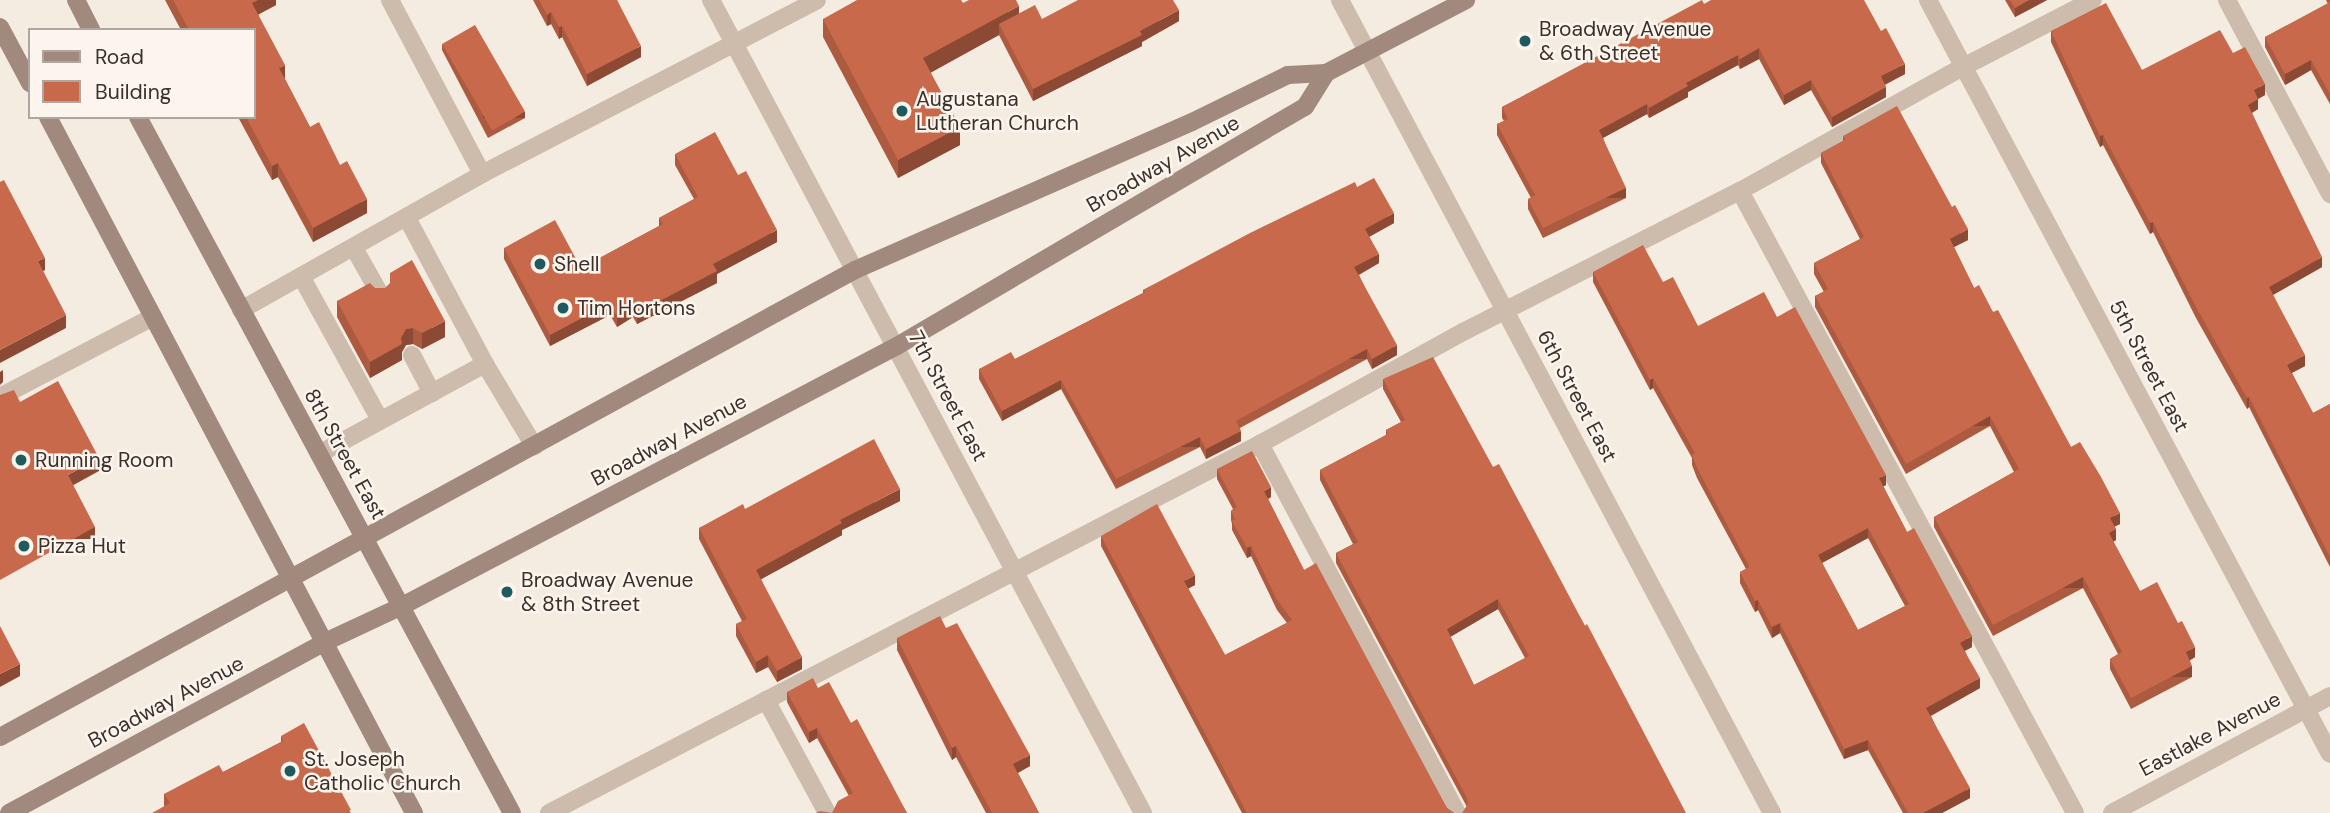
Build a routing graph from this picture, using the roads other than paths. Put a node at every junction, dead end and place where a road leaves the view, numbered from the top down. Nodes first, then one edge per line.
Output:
1 (76, 0) edge
2 (390, 0) edge
3 (711, 0) edge
4 (817, 0) edge
5 (1340, 0) edge
6 (1466, 0) edge
7 (1928, 0) edge
8 (2093, 0) edge
9 (2227, 0) edge
10 (0, 27) edge
11 (90, 28) edge
12 (735, 43) junction
13 (1368, 52) junction
14 (1963, 67) junction
15 (1326, 74) junction
16 (28, 79) edge
17 (49, 119) edge
18 (139, 119) edge
19 (482, 174) junction
20 (1741, 191) junction
21 (2330, 194) edge
22 (407, 218) junction
23 (354, 248) junction
24 (855, 270) junction
25 (302, 278) junction
26 (380, 294) edge
27 (241, 310) junction
28 (1506, 310) junction
29 (153, 317) junction
30 (897, 346) junction
31 (412, 355) dead end
32 (485, 364) junction
33 (432, 393) junction
34 (0, 397) edge
35 (380, 420) junction
36 (1260, 444) junction
37 (534, 446) junction
38 (319, 454) junction
39 (365, 539) junction
40 (1014, 572) junction
41 (290, 580) junction
42 (402, 606) junction
43 (323, 643) junction
44 (2330, 696) edge
45 (766, 700) junction
46 (2306, 708) junction
47 (0, 737) edge
48 (2330, 754) edge
49 (9, 813) edge
50 (414, 813) edge
51 (512, 813) edge
52 (549, 813) edge
53 (827, 813) edge
54 (1143, 813) edge
55 (1457, 813) edge
56 (1772, 813) edge
57 (2075, 813) edge
58 (2112, 813) edge

1 - 11 main road
2 - 19 street
3 - 12 street, 7th Street East
4 - 12 street
5 - 13 street, 6th Street East
6 - 13 main road, Broadway Avenue
7 - 14 street, 5th Street East
8 - 14 street
9 - 21 street
10 - 16 main road
12 - 19 street
12 - 24 street, 7th Street East
13 - 15 main road, Broadway Avenue
13 - 28 street, 6th Street East
14 - 20 street
14 - 46 street, 5th Street East
15 - 24 main road, Broadway Avenue
15 - 30 main road, Broadway Avenue
17 - 29 main road
18 - 27 main road, 8th Street East
19 - 22 street
20 - 28 street
20 - 57 street
22 - 23 street
22 - 32 street
23 - 25 street
23 - 26 street
24 - 30 street, 7th Street East
24 - 37 main road, Broadway Avenue
25 - 27 street
25 - 35 street
27 - 38 main road, 8th Street East
28 - 36 street
28 - 56 street, 6th Street East
29 - 34 street
29 - 41 main road
30 - 40 street, 7th Street East
30 - 42 main road, Broadway Avenue
31 - 33 street
32 - 33 street
32 - 37 street
33 - 35 street
35 - 38 street
36 - 40 street
36 - 55 street
37 - 39 main road, Broadway Avenue
38 - 39 main road, 8th Street East
39 - 41 main road, Broadway Avenue
39 - 42 main road, 8th Street East
40 - 45 street
40 - 54 street, 7th Street East
41 - 43 main road
41 - 47 main road, Broadway Avenue
42 - 43 main road, Broadway Avenue
42 - 51 main road, 8th Street East
43 - 49 main road, Broadway Avenue
43 - 50 main road
44 - 46 street, Eastlake Avenue
45 - 52 street
45 - 53 street
46 - 48 street, 5th Street East
46 - 58 street, Eastlake Avenue

